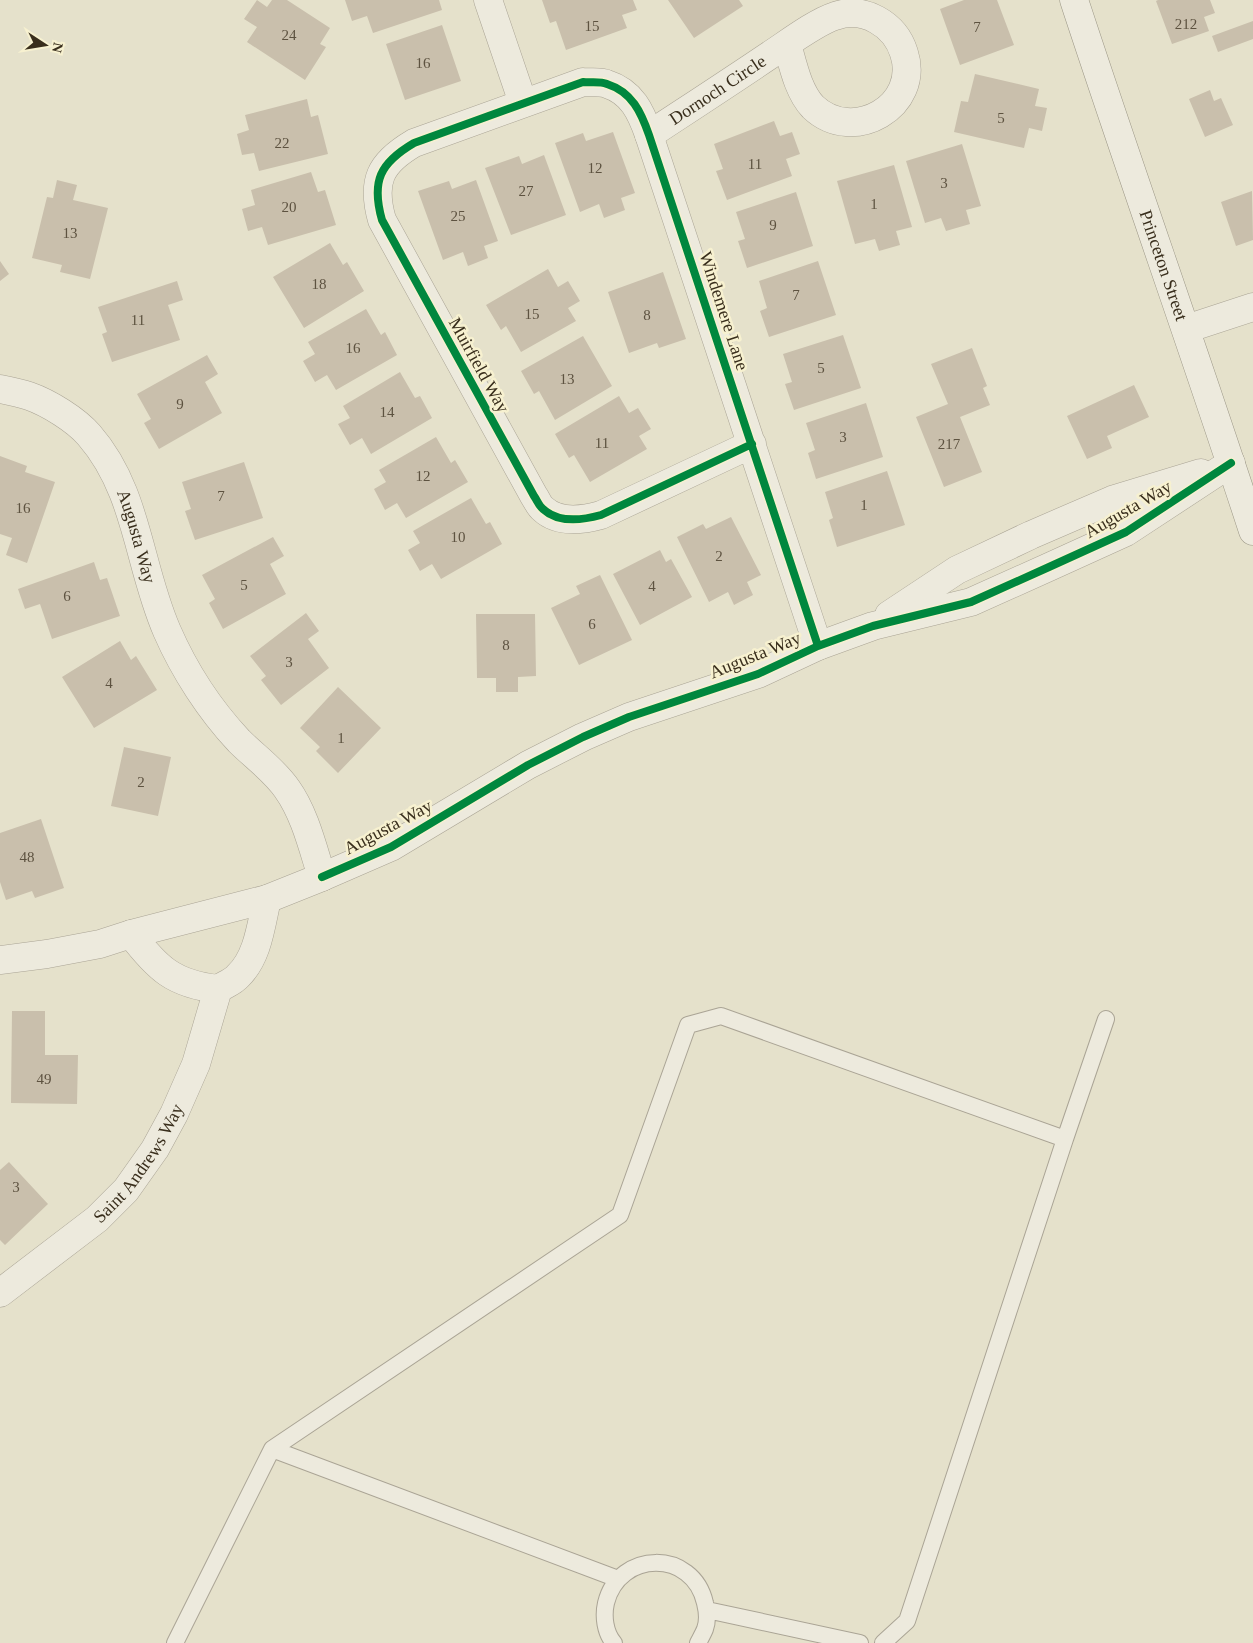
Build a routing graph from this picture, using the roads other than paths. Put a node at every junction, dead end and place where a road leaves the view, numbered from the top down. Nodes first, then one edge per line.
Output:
1 (488, 0) edge
2 (1074, 0) edge
3 (787, 44) junction
4 (524, 103) junction
5 (650, 135) junction
6 (1253, 307) edge
7 (1186, 329) junction
8 (0, 389) edge
9 (752, 444) junction
10 (1231, 463) junction
11 (1253, 531) edge
12 (873, 626) junction
13 (818, 646) junction
14 (322, 877) junction
15 (267, 899) junction
16 (131, 934) junction
17 (0, 960) edge
18 (218, 989) junction
19 (1106, 1019) dead end
20 (1065, 1139) junction
21 (0, 1293) edge
22 (272, 1449) junction
23 (618, 1579) junction
24 (707, 1610) junction
25 (175, 1643) edge
26 (614, 1643) edge
27 (698, 1643) edge
28 (860, 1643) edge
29 (883, 1643) edge

1 - 4 street
2 - 7 street, Princeton Street
3 - 3 street, Dornoch Circle
3 - 5 street, Dornoch Circle
4 - 5 street, Windemere Lane
4 - 9 street, Muirfield Way
5 - 9 street, Windemere Lane
6 - 7 street
7 - 10 street, Princeton Street
8 - 14 street, Augusta Way
9 - 13 street, Windemere Lane
10 - 11 street, Princeton Street
10 - 12 street, Augusta Way
10 - 12 street, Augusta Way
12 - 13 street, Augusta Way
13 - 14 street, Augusta Way
14 - 15 street, Augusta Way
15 - 16 street, Augusta Way
15 - 18 street
16 - 17 street, Augusta Way
16 - 18 street
18 - 21 street, Saint Andrews Way
19 - 20 lane
20 - 22 lane
20 - 29 lane
22 - 23 lane
22 - 25 lane
23 - 24 lane
23 - 26 lane
24 - 27 lane
24 - 28 lane

